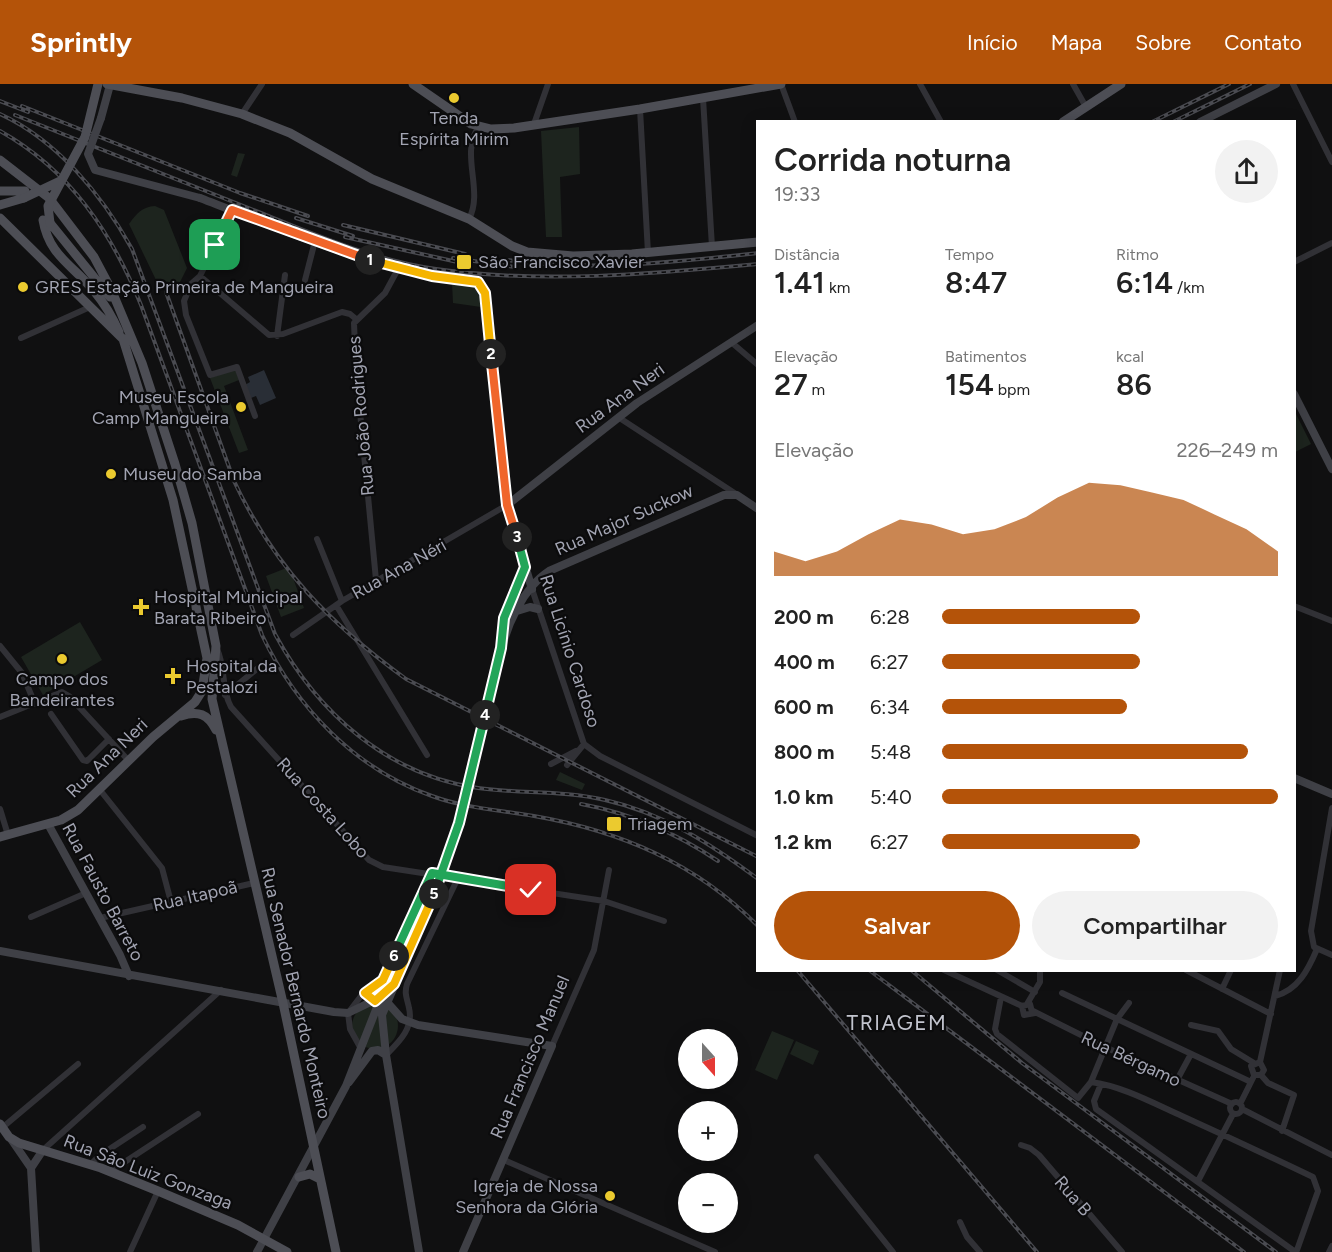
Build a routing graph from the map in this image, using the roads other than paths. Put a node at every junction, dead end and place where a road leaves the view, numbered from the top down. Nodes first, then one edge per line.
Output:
1 (97, 84) edge
2 (108, 84) edge
3 (262, 84) edge
4 (413, 84) edge
5 (548, 84) edge
6 (781, 84) edge
7 (920, 84) edge
8 (1073, 84) edge
9 (1121, 84) edge
10 (1276, 84) edge
11 (1293, 84) edge
12 (704, 98) junction
13 (1086, 106) junction
14 (640, 109) junction
15 (242, 114) junction
16 (794, 120) edge
17 (940, 120) edge
18 (1067, 120) edge
19 (1204, 120) edge
20 (534, 124) junction
21 (478, 128) junction
22 (0, 160) edge
23 (1332, 162) edge
24 (59, 180) junction
25 (0, 191) edge
26 (0, 205) edge
27 (232, 210) junction
28 (0, 218) edge
29 (469, 219) junction
30 (315, 241) junction
31 (756, 242) edge
32 (1332, 243) edge
33 (712, 248) junction
34 (648, 253) junction
35 (1296, 261) edge
36 (398, 269) junction
37 (285, 275) dead end
38 (200, 276) junction
39 (305, 280) dead end
40 (90, 307) junction
41 (121, 313) junction
42 (356, 319) junction
43 (756, 326) edge
44 (277, 336) junction
45 (21, 338) dead end
46 (123, 339) junction
47 (731, 342) junction
48 (756, 363) edge
49 (1296, 398) edge
50 (255, 416) dead end
51 (618, 417) junction
52 (1332, 469) edge
53 (737, 495) junction
54 (507, 505) junction
55 (187, 507) junction
56 (756, 508) edge
57 (175, 509) junction
58 (192, 524) junction
59 (179, 527) junction
60 (316, 539) dead end
61 (525, 567) junction
62 (543, 576) junction
63 (376, 580) junction
64 (532, 589) junction
65 (339, 603) junction
66 (1296, 607) edge
67 (538, 609) junction
68 (516, 612) junction
69 (1332, 621) edge
70 (293, 635) dead end
71 (0, 646) edge
72 (216, 646) junction
73 (500, 652) junction
74 (258, 668) dead end
75 (225, 695) junction
76 (35, 704) junction
77 (51, 714) dead end
78 (0, 717) edge
79 (168, 723) junction
80 (109, 739) junction
81 (222, 741) junction
82 (584, 744) junction
83 (576, 751) junction
84 (427, 755) dead end
85 (129, 761) junction
86 (551, 764) dead end
87 (567, 765) dead end
88 (1296, 779) edge
89 (99, 790) junction
90 (1332, 794) edge
91 (0, 808) edge
92 (1332, 808) edge
93 (48, 824) junction
94 (756, 835) edge
95 (4, 836) edge
96 (609, 870) dead end
97 (432, 873) junction
98 (458, 878) junction
99 (254, 883) junction
100 (86, 893) junction
101 (604, 901) junction
102 (171, 902) junction
103 (31, 917) dead end
104 (100, 918) junction
105 (664, 921) dead end
106 (1317, 949) junction
107 (0, 951) edge
108 (1332, 955) edge
109 (948, 972) edge
110 (1000, 972) edge
111 (1040, 972) edge
112 (1190, 972) edge
113 (1230, 972) edge
114 (1280, 972) edge
115 (129, 976) junction
116 (1222, 988) junction
117 (221, 990) junction
118 (1035, 992) junction
119 (365, 993) junction
120 (1062, 993) dead end
121 (1275, 996) junction
122 (1001, 997) junction
123 (381, 1000) junction
124 (283, 1003) junction
125 (1129, 1003) dead end
126 (1028, 1007) junction
127 (348, 1013) junction
128 (1271, 1014) junction
129 (1117, 1019) junction
130 (409, 1022) junction
131 (1191, 1025) dead end
132 (552, 1046) junction
133 (360, 1047) junction
134 (1105, 1047) junction
135 (386, 1054) junction
136 (1191, 1054) junction
137 (1257, 1063) junction
138 (78, 1064) dead end
139 (1255, 1077) junction
140 (1177, 1080) junction
141 (1090, 1082) junction
142 (1101, 1083) junction
143 (346, 1086) junction
144 (1237, 1108) junction
145 (198, 1114) dead end
146 (1, 1125) edge
147 (143, 1127) dead end
148 (1282, 1131) junction
149 (1223, 1135) junction
150 (9, 1137) junction
151 (314, 1145) junction
152 (1021, 1145) dead end
153 (43, 1150) junction
154 (1332, 1155) edge
155 (817, 1157) dead end
156 (504, 1160) junction
157 (91, 1164) junction
158 (31, 1168) junction
159 (111, 1171) junction
160 (299, 1177) junction
161 (320, 1179) junction
162 (1198, 1181) junction
163 (158, 1191) junction
164 (960, 1222) dead end
165 (265, 1239) junction
166 (1332, 1246) edge
167 (36, 1252) edge
168 (130, 1252) edge
169 (257, 1252) edge
170 (286, 1252) edge
171 (336, 1252) edge
172 (419, 1252) edge
173 (463, 1252) edge
174 (715, 1252) edge
175 (893, 1252) edge
176 (980, 1252) edge
177 (1122, 1252) edge
178 (1329, 1252) edge

1 - 24 main road, bridge
2 - 15 main road
2 - 27 main road, bridge
3 - 15 street
4 - 21 main road
5 - 20 street
6 - 12 main road
6 - 16 street
7 - 17 street
8 - 13 street
9 - 13 main road
10 - 19 main road
11 - 23 street
12 - 14 main road
12 - 33 street
13 - 18 main road
14 - 20 main road
14 - 34 street
15 - 29 main road
20 - 21 main road
21 - 29 street
22 - 41 main road
24 - 25 main road
24 - 26 main road, bridge
24 - 41 main road, bridge
24 - 46 main road
27 - 30 main road
27 - 38 street
28 - 40 main road
29 - 34 main road
30 - 36 main road
30 - 39 street
31 - 33 main road
32 - 35 street
33 - 34 main road
36 - 42 street, Rua João Rodrigues
36 - 54 main road, Rua Licínio Cardoso
37 - 44 street
38 - 44 street
38 - 50 street
40 - 45 street
40 - 46 main road
41 - 55 main road, Rua Senador Bernardo Monteiro
42 - 44 street
42 - 63 street, Rua João Rodrigues
43 - 47 main road, Rua Ana Neri
46 - 57 main road, Rua Ana Neri
47 - 48 street
47 - 51 main road, Rua Ana Neri
49 - 52 main road
51 - 53 street
51 - 54 main road, Rua Ana Neri
53 - 56 main road
53 - 62 main road, Rua Major Suckow
54 - 61 main road, Rua Licínio Cardoso
54 - 63 street, Rua Ana Néri
55 - 57 main road
55 - 58 main road, Rua Senador Bernardo Monteiro
57 - 59 main road, Rua Ana Neri
58 - 59 main road
58 - 72 main road, Rua Senador Bernardo Monteiro
59 - 79 main road, Rua Ana Neri
60 - 65 street
61 - 62 main road
61 - 64 main road, Rua Licínio Cardoso
61 - 73 main road
62 - 64 main road, Rua Major Suckow
63 - 65 street, Rua Ana Néri
64 - 67 street, Rua Licínio Cardoso
64 - 68 main road, Rua Major Suckow
65 - 70 street, Rua Ana Néri
65 - 84 street
66 - 69 street
67 - 68 main road
67 - 82 street, Rua Licínio Cardoso
68 - 73 main road, Rua Major Suckow
71 - 76 street
72 - 75 street
72 - 81 main road, Rua Senador Bernardo Monteiro
73 - 123 main road, bridge
74 - 75 street
75 - 97 street, Rua Costa Lobo
76 - 78 street
76 - 80 street
77 - 80 street
79 - 81 main road
79 - 85 main road, Rua Ana Neri
80 - 85 street
81 - 99 main road, Rua Senador Bernardo Monteiro
82 - 83 street
82 - 94 street
83 - 86 street
83 - 87 street
85 - 89 main road, Rua Ana Neri
88 - 90 main road
89 - 93 main road, Rua Ana Neri
89 - 102 street
91 - 95 street
92 - 106 street
93 - 95 main road, Rua Ana Neri
93 - 100 main road, Rua Fausto Barreto
96 - 101 street, Rua Francisco Manuel
97 - 98 street, Rua Costa Lobo
97 - 119 street
98 - 101 street, Rua Costa Lobo
98 - 130 street
99 - 102 street, Rua Itapoã
99 - 124 main road, Rua Senador Bernardo Monteiro
100 - 103 street
100 - 104 main road, Rua Fausto Barreto
101 - 105 street, Rua Costa Lobo
101 - 132 street, Rua Francisco Manuel
102 - 104 street, Rua Itapoã
104 - 115 main road, Rua Fausto Barreto
106 - 108 street
106 - 121 street
107 - 115 main road
109 - 122 street, Rua Bérgamo
110 - 118 street
111 - 118 street
112 - 116 street
113 - 116 street
114 - 121 street
115 - 117 main road
116 - 128 street
117 - 124 main road
117 - 153 street
118 - 126 street
119 - 123 street
119 - 127 street
120 - 129 street, Rua Bérgamo
121 - 128 street
122 - 126 street, Rua Bérgamo
122 - 141 street
123 - 127 main road
123 - 130 main road
123 - 133 main road
123 - 135 main road
124 - 127 main road
124 - 151 main road, Rua Senador Bernardo Monteiro
125 - 129 street
126 - 134 street, Rua Bérgamo
127 - 133 street
128 - 137 street
129 - 134 street
129 - 136 street, Rua Bérgamo
130 - 132 main road
130 - 135 street
131 - 137 street
132 - 156 main road, Rua Francisco Manuel
133 - 143 main road
134 - 140 street, Rua Bérgamo
134 - 141 street
135 - 143 main road
135 - 172 main road
136 - 139 street, Rua Bérgamo
136 - 140 street
137 - 139 street
137 - 139 street
138 - 146 street
139 - 144 street
139 - 148 street, Rua Bérgamo
140 - 144 street, Rua Bérgamo
141 - 142 street
142 - 149 street
142 - 162 street
143 - 151 main road
144 - 148 street, Rua Bérgamo
144 - 149 street
145 - 159 street
146 - 150 main road
147 - 157 street
148 - 154 street, Rua Bérgamo
149 - 162 street
149 - 162 street
150 - 153 main road, Rua São Luiz Gonzaga
150 - 158 main road
151 - 160 main road
151 - 161 main road, Rua Senador Bernardo Monteiro
152 - 177 street, Rua B
153 - 157 main road, Rua São Luiz Gonzaga
153 - 158 main road
155 - 175 street
156 - 173 main road, Rua Francisco Manuel
156 - 174 street
157 - 159 main road, Rua São Luiz Gonzaga
158 - 167 main road
159 - 163 main road, Rua São Luiz Gonzaga
160 - 161 main road
160 - 165 main road
161 - 171 main road, Rua Senador Bernardo Monteiro
163 - 165 main road, Rua São Luiz Gonzaga
163 - 168 street
164 - 176 street
165 - 169 main road
165 - 170 main road, Rua São Luiz Gonzaga
166 - 178 street

